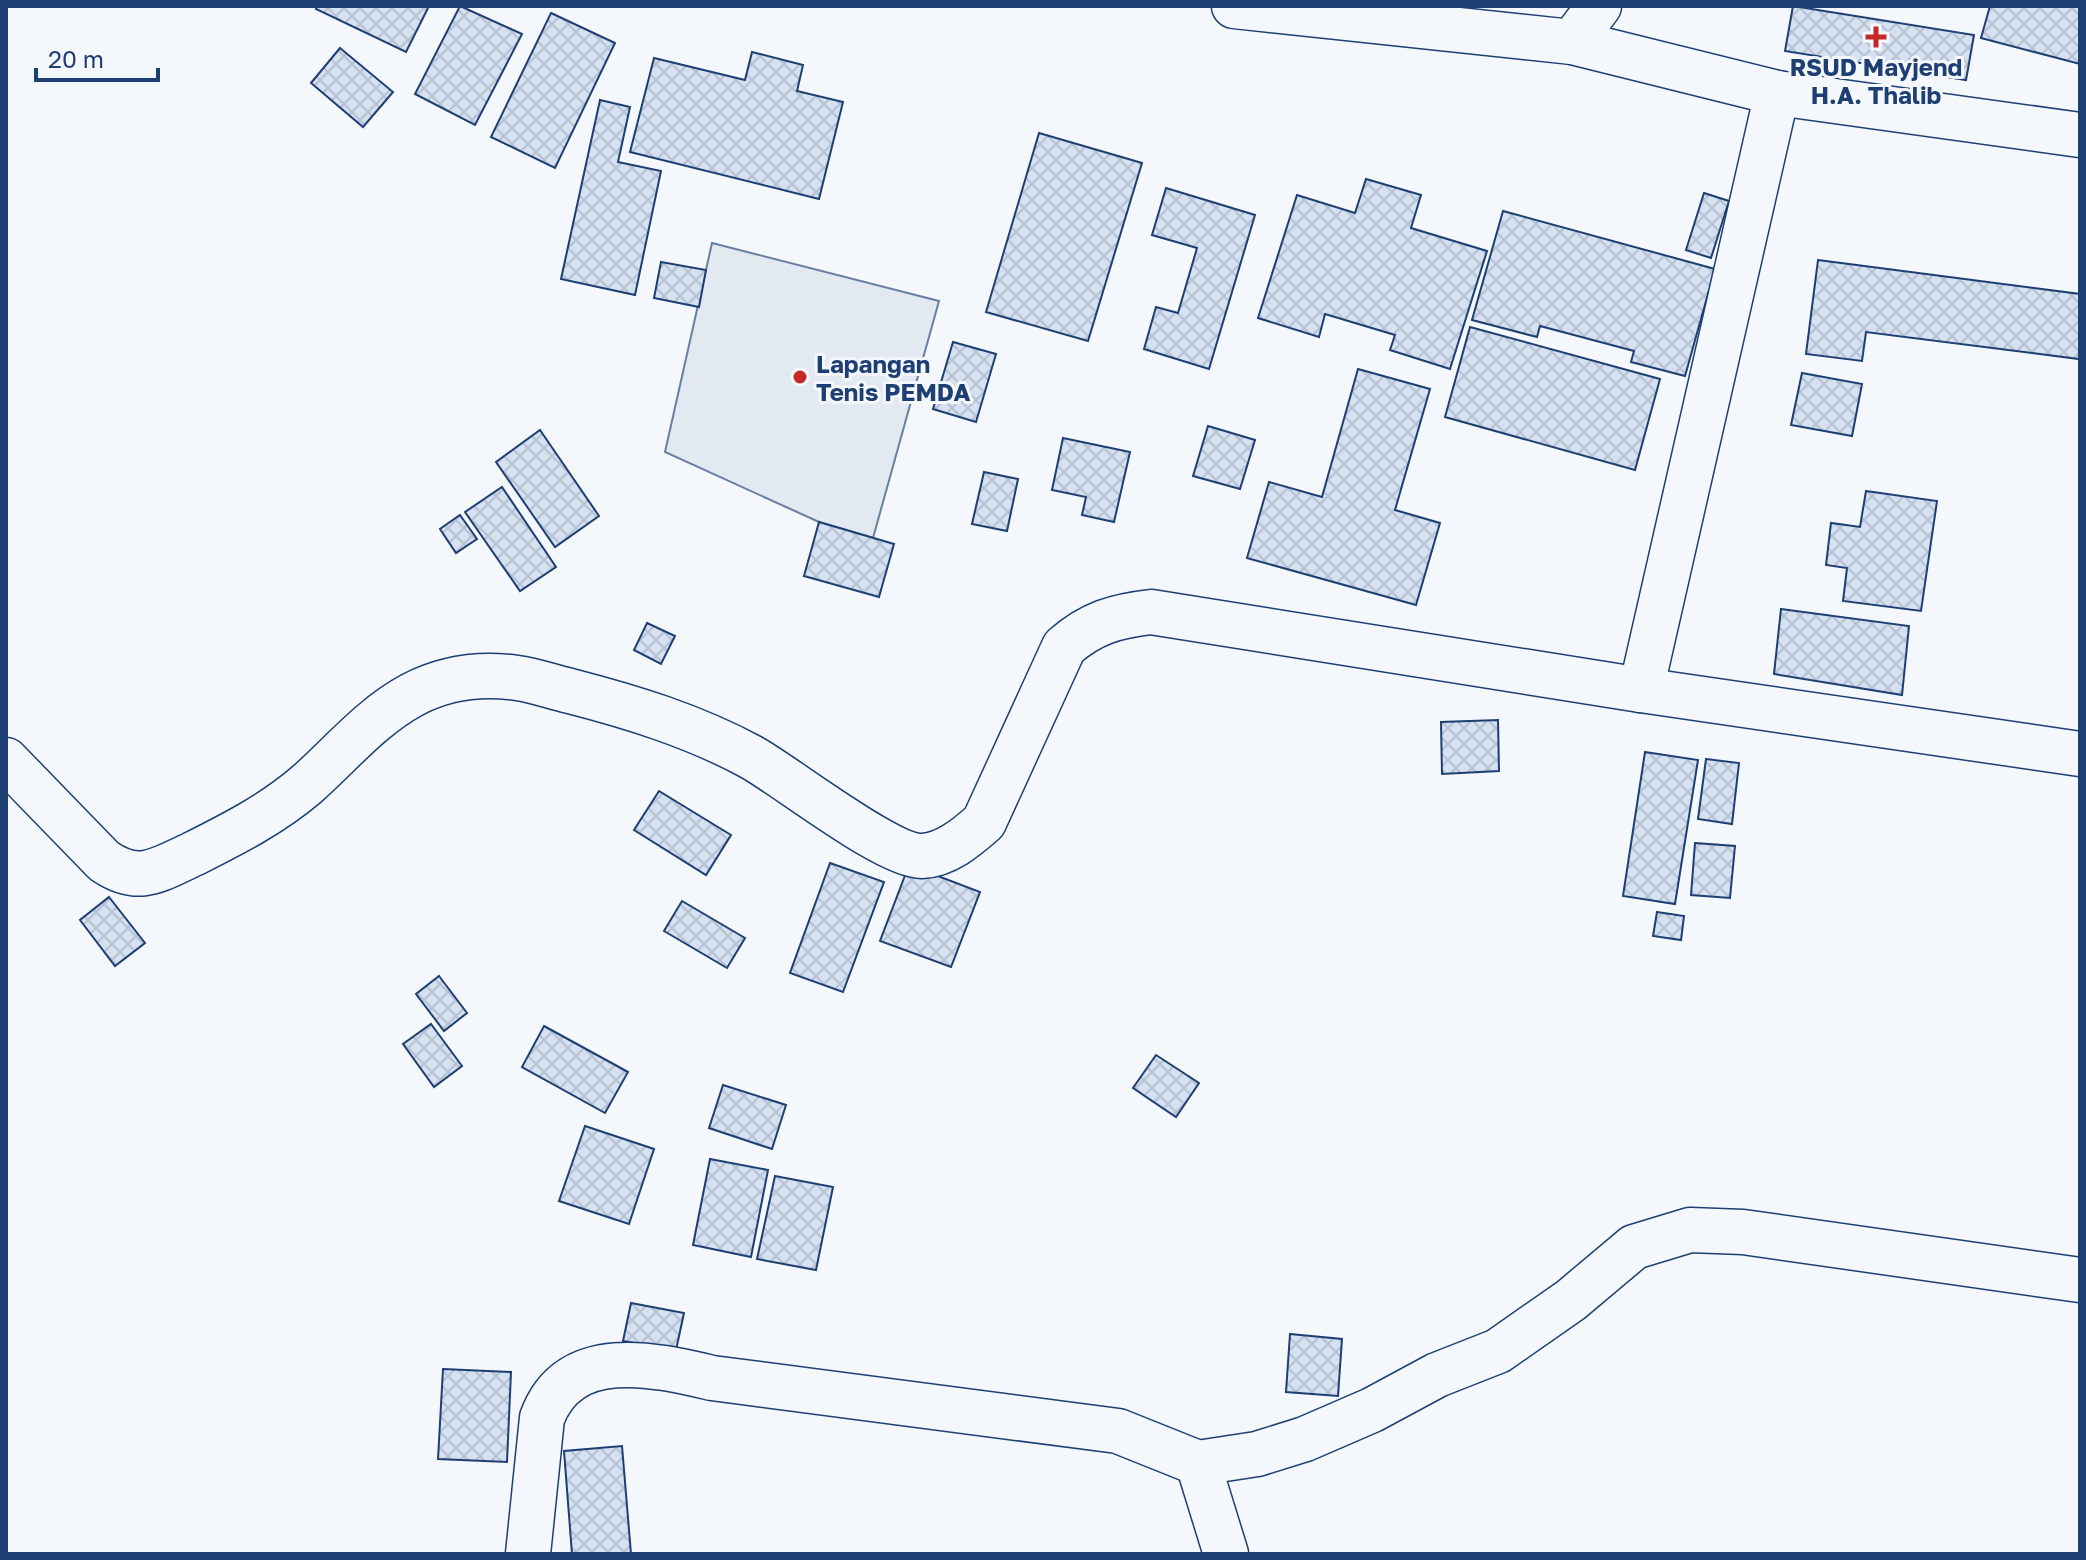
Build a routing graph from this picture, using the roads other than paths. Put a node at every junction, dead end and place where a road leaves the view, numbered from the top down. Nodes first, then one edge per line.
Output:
1 (1234, 6) edge
2 (1599, 6) edge
3 (1572, 42) junction
4 (1777, 93) junction
5 (2080, 135) edge
6 (1641, 690) junction
7 (2080, 754) edge
8 (6, 760) edge
9 (2080, 1280) edge
10 (1198, 1463) junction
11 (528, 1554) edge
12 (1226, 1554) edge

1 - 3 street
2 - 3 street
3 - 4 street
4 - 5 street
4 - 6 street
6 - 7 street
6 - 8 street
9 - 10 street
10 - 11 street
10 - 12 street

